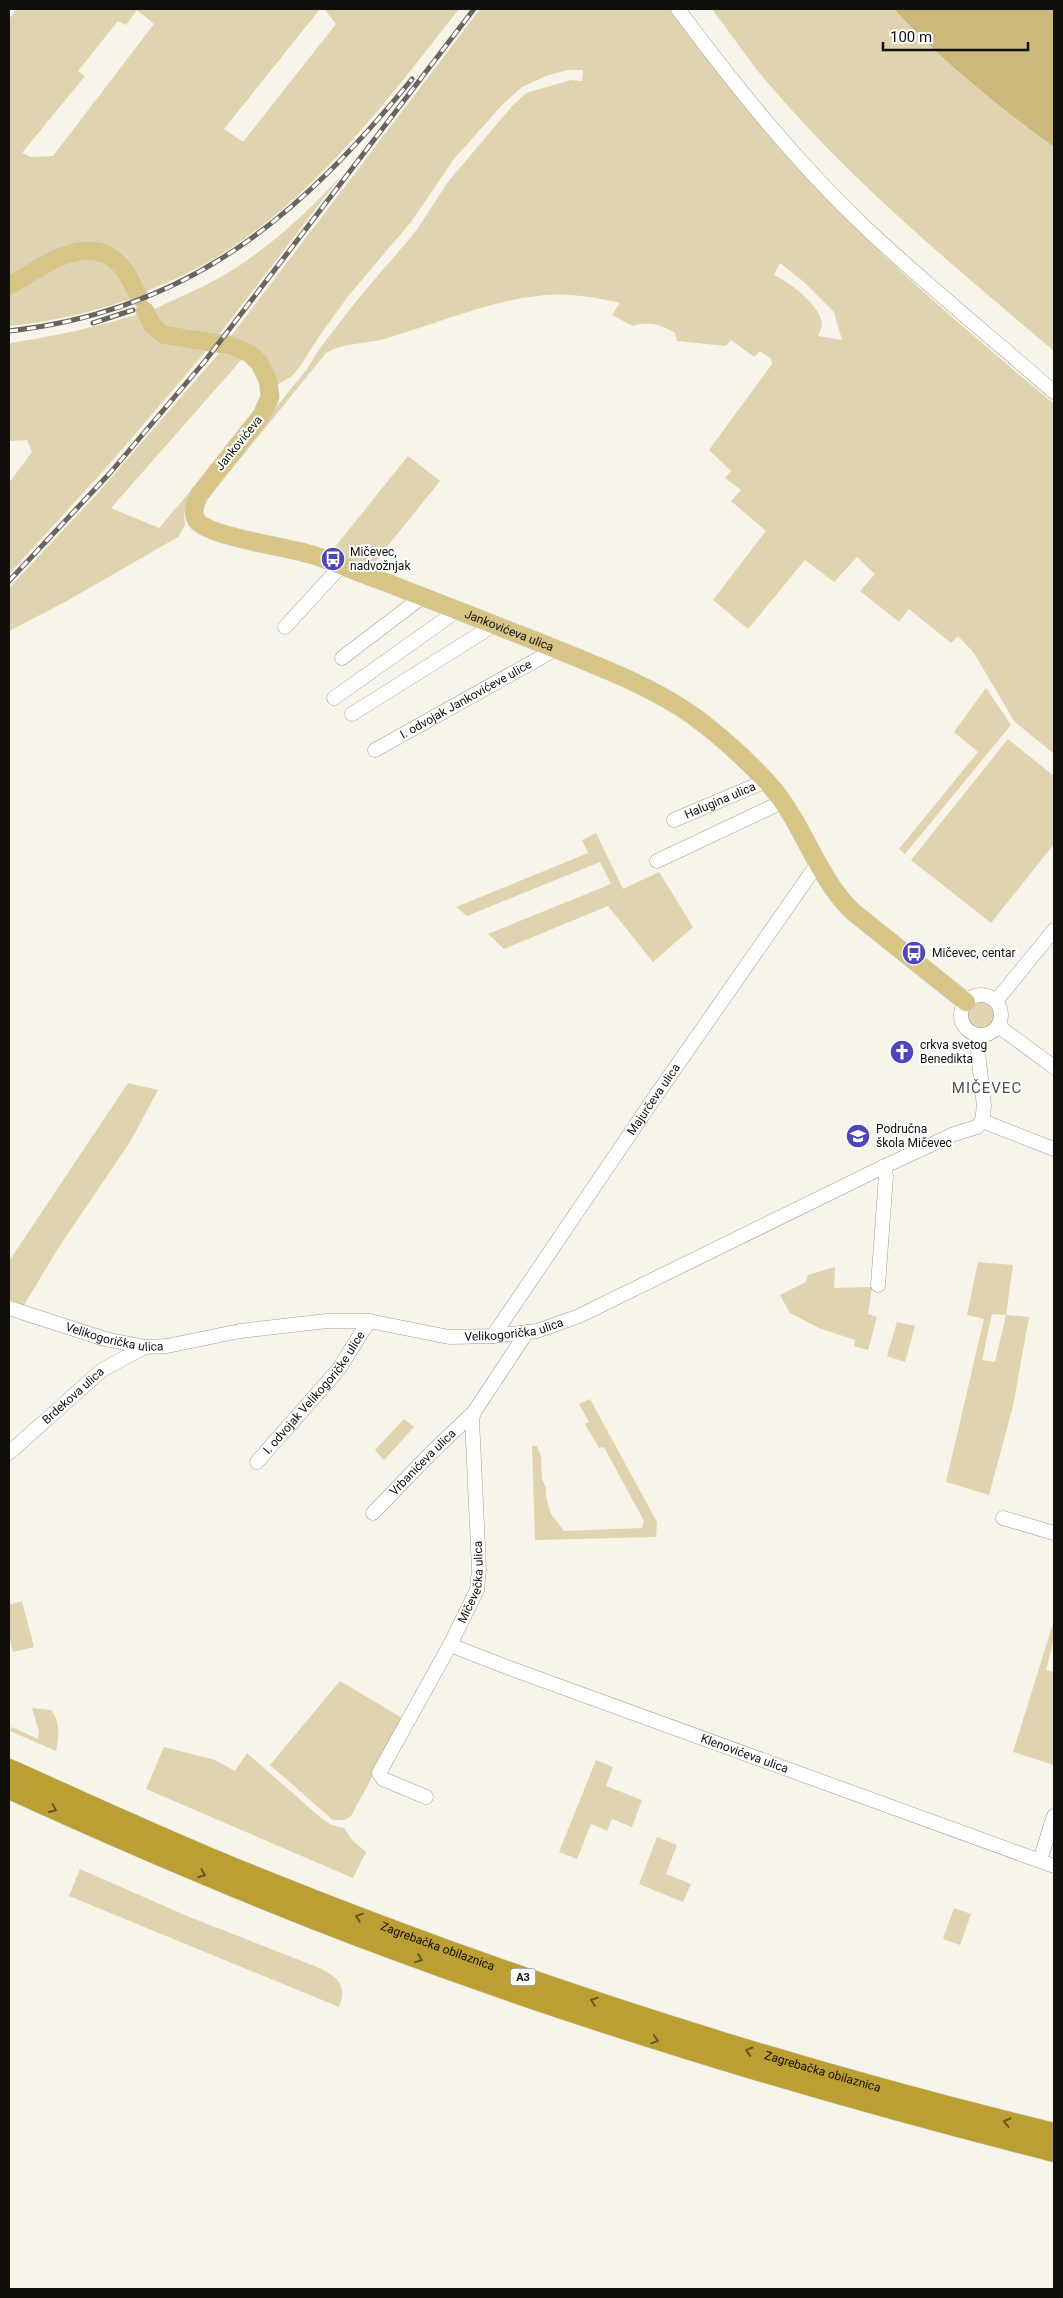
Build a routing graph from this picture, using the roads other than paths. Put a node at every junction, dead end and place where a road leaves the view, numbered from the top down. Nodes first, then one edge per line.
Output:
1 (678, 9) edge
2 (9, 286) edge
3 (1054, 392) edge
4 (201, 524) joint
5 (341, 566) junction
6 (422, 597) junction
7 (458, 610) junction
8 (494, 625) junction
9 (285, 627) dead end
10 (556, 649) junction
11 (342, 658) dead end
12 (334, 698) dead end
13 (352, 714) dead end
14 (375, 750) dead end
15 (766, 781) junction
16 (784, 801) junction
17 (674, 820) dead end
18 (657, 861) dead end
19 (818, 863) junction
20 (1054, 930) edge
21 (996, 1001) junction
22 (966, 1002) junction
23 (998, 1026) junction
24 (979, 1035) junction
25 (1054, 1067) edge
26 (982, 1121) junction
27 (1054, 1150) edge
28 (883, 1166) junction
29 (878, 1286) dead end
30 (9, 1308) edge
31 (369, 1321) junction
32 (527, 1332) junction
33 (493, 1336) junction
34 (145, 1347) junction
35 (474, 1412) junction
36 (9, 1453) edge
37 (257, 1462) dead end
38 (373, 1513) dead end
39 (1002, 1518) dead end
40 (1054, 1533) edge
41 (450, 1645) junction
42 (9, 1769) edge
43 (9, 1789) edge
44 (426, 1797) dead end
45 (1054, 1816) edge
46 (1040, 1860) junction
47 (1054, 1866) edge
48 (1054, 2133) edge
49 (1054, 2152) edge

1 - 3 street
2 - 4 main road, Jankovićeva
4 - 5 main road, Jankovićeva ulica
5 - 6 main road, Jankovićeva ulica
5 - 9 street
6 - 7 main road, Jankovićeva ulica
6 - 11 street
7 - 8 main road, Jankovićeva ulica
7 - 12 street
8 - 10 main road, Jankovićeva ulica
8 - 13 street
10 - 14 street, I. odvojak Jankovićeve ulice
10 - 15 main road, Jankovićeva ulica
15 - 16 main road, Jankovićeva ulica
15 - 17 street, Halugina ulica
16 - 18 street
16 - 19 main road, Jankovićeva ulica
19 - 22 main road, Jankovićeva ulica
19 - 33 street, Majurčeva ulica
20 - 21 street
21 - 22 street
21 - 23 street
22 - 24 street
23 - 24 street
23 - 25 street
24 - 26 street
26 - 27 street
26 - 28 street, Velikogorička ulica
28 - 29 street
28 - 32 street, Velikogorička ulica
30 - 34 street, Velikogorička ulica
31 - 33 street, Velikogorička ulica
31 - 34 street, Velikogorička ulica
31 - 37 street, I. odvojak Velikogoričke ulice
32 - 33 street, Velikogorička ulica
32 - 35 street, Mičevečka ulica
34 - 36 street, Brdekova ulica
35 - 38 street, Vrbanićeva ulica
35 - 41 street, Mičevečka ulica
39 - 40 street
41 - 44 street, Mičevečka ulica
41 - 46 street, Klenovićeva ulica
48 -> 42 highway, Zagrebačka obilaznica / A3
43 -> 49 highway, Zagrebačka obilaznica / A3
45 - 46 street
46 - 47 street, Klenovićeva ulica

